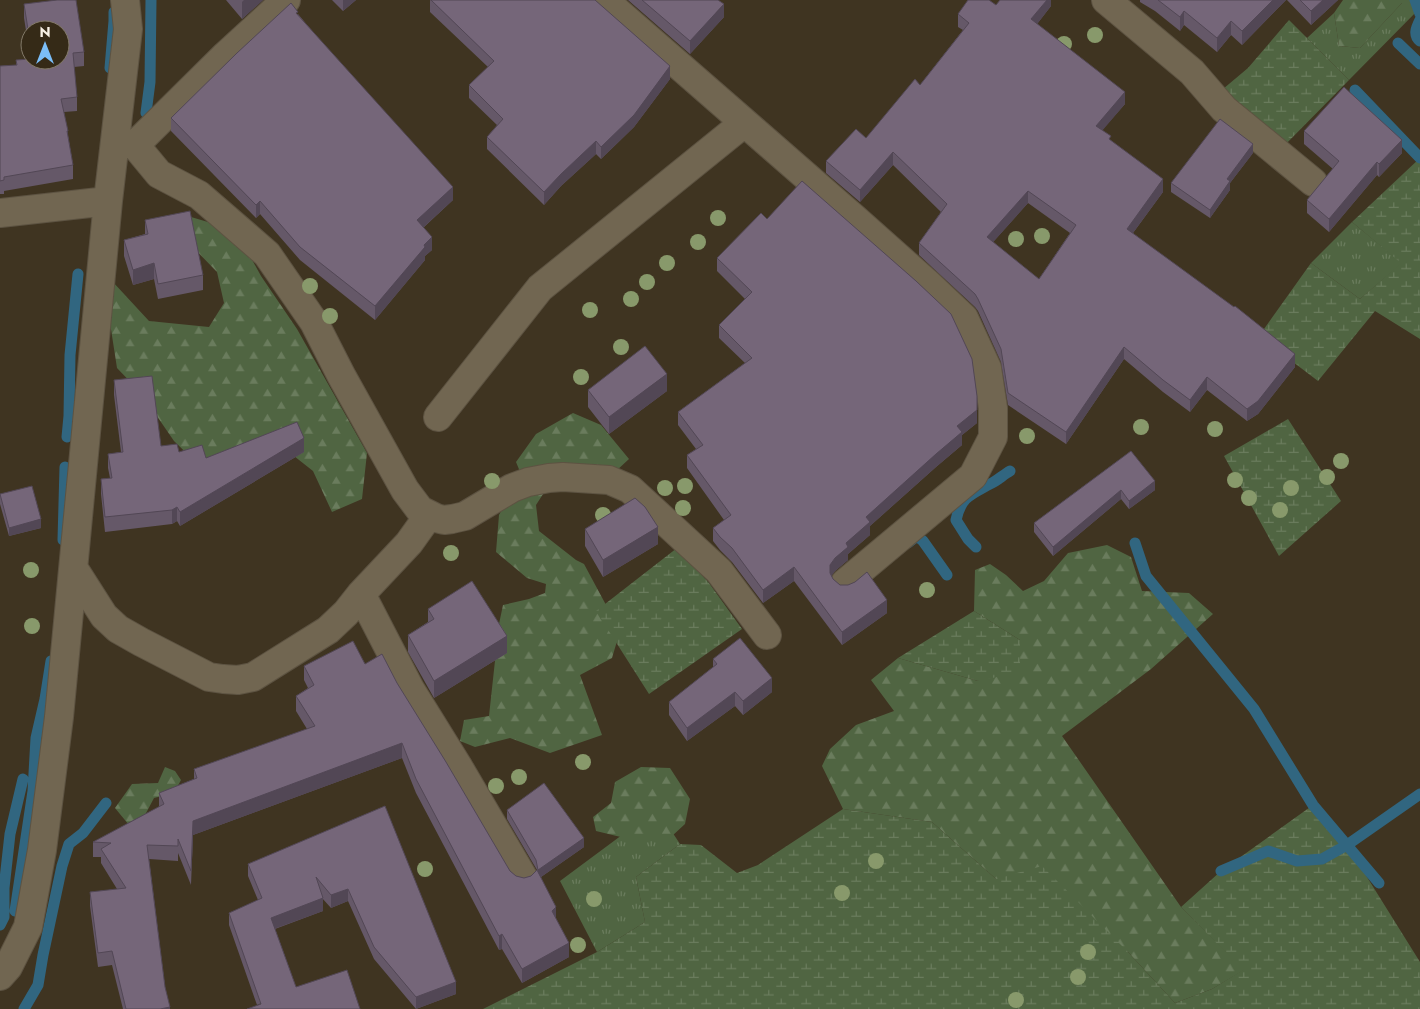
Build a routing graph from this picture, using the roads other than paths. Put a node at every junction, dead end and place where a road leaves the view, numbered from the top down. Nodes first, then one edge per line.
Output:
1 (125, 0) edge
2 (286, 0) edge
3 (604, 0) edge
4 (1106, 0) edge
5 (744, 124) junction
6 (125, 143) junction
7 (1313, 182) dead end
8 (108, 201) junction
9 (0, 214) edge
10 (438, 417) dead end
11 (429, 515) junction
12 (74, 569) junction
13 (845, 583) edge
14 (361, 594) junction
15 (767, 635) dead end
16 (523, 877) edge
17 (0, 976) edge

1 - 6 street
2 - 6 street
3 - 5 street
4 - 7 street
5 - 10 street
5 - 13 street
6 - 8 street
6 - 11 street
8 - 9 street
8 - 12 street
11 - 14 street
11 - 15 street
12 - 14 street
12 - 17 street
14 - 16 street

